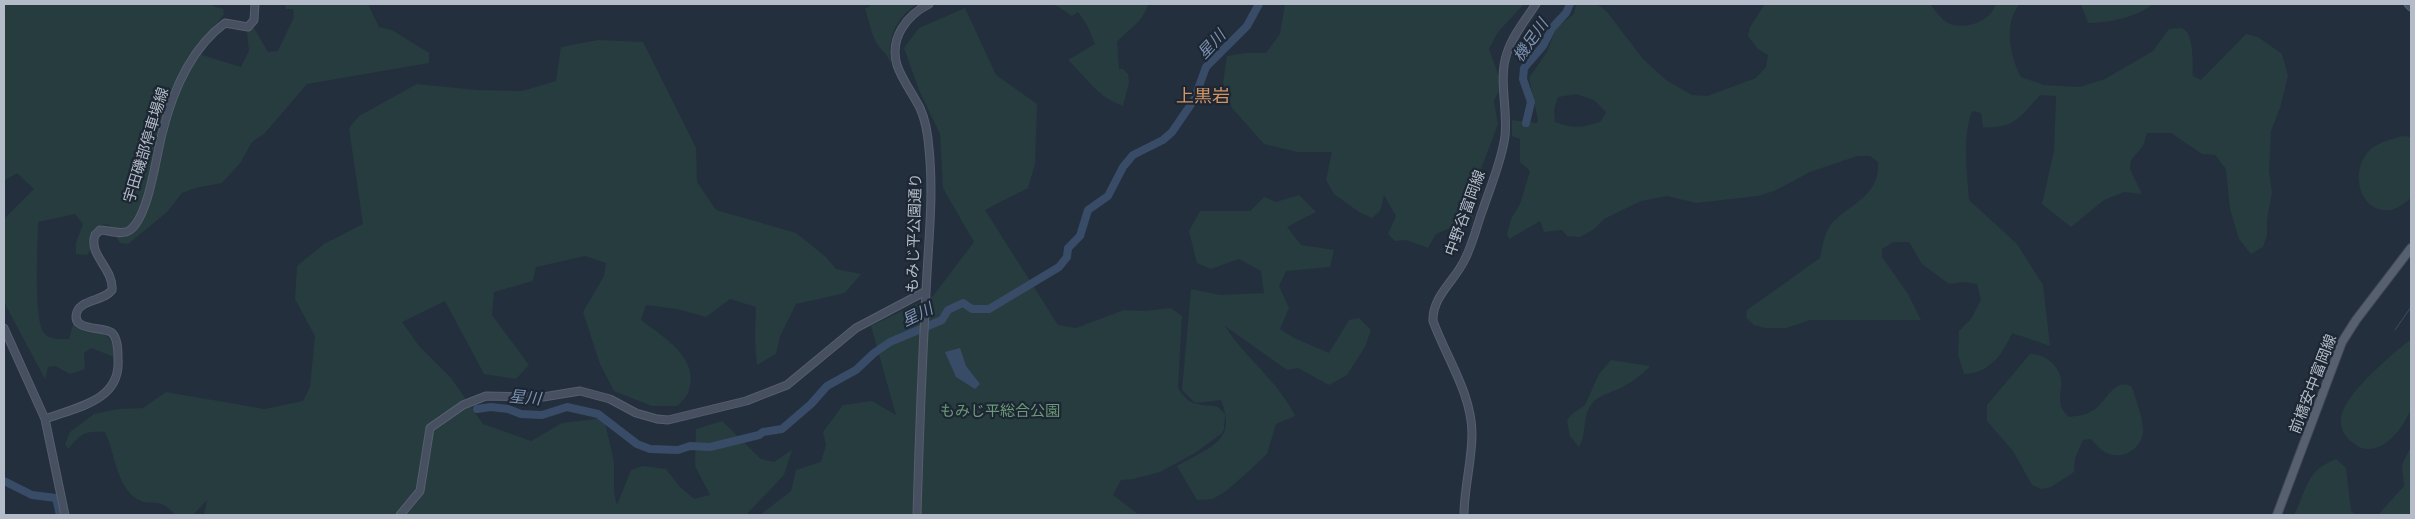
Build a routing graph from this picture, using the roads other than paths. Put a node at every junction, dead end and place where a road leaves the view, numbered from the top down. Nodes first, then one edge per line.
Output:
1 (255, 4) edge
2 (930, 4) edge
3 (1536, 4) edge
4 (2408, 4) edge
5 (2411, 7) edge
6 (2411, 248) edge
7 (926, 291) junction
8 (4, 328) edge
9 (45, 419) junction
10 (65, 515) edge
11 (400, 515) edge
12 (917, 515) edge
13 (1464, 515) edge
14 (2277, 515) edge

1 - 9 main road, 宇田磯部停車場線
2 - 7 main road, もみじ平公園通り
3 - 13 main road, 中野谷富岡線
4 - 5 main road
6 - 14 main road, 前橋安中富岡線
7 - 11 main road
7 - 12 main road, もみじ平公園通り
8 - 9 main road
9 - 10 main road

